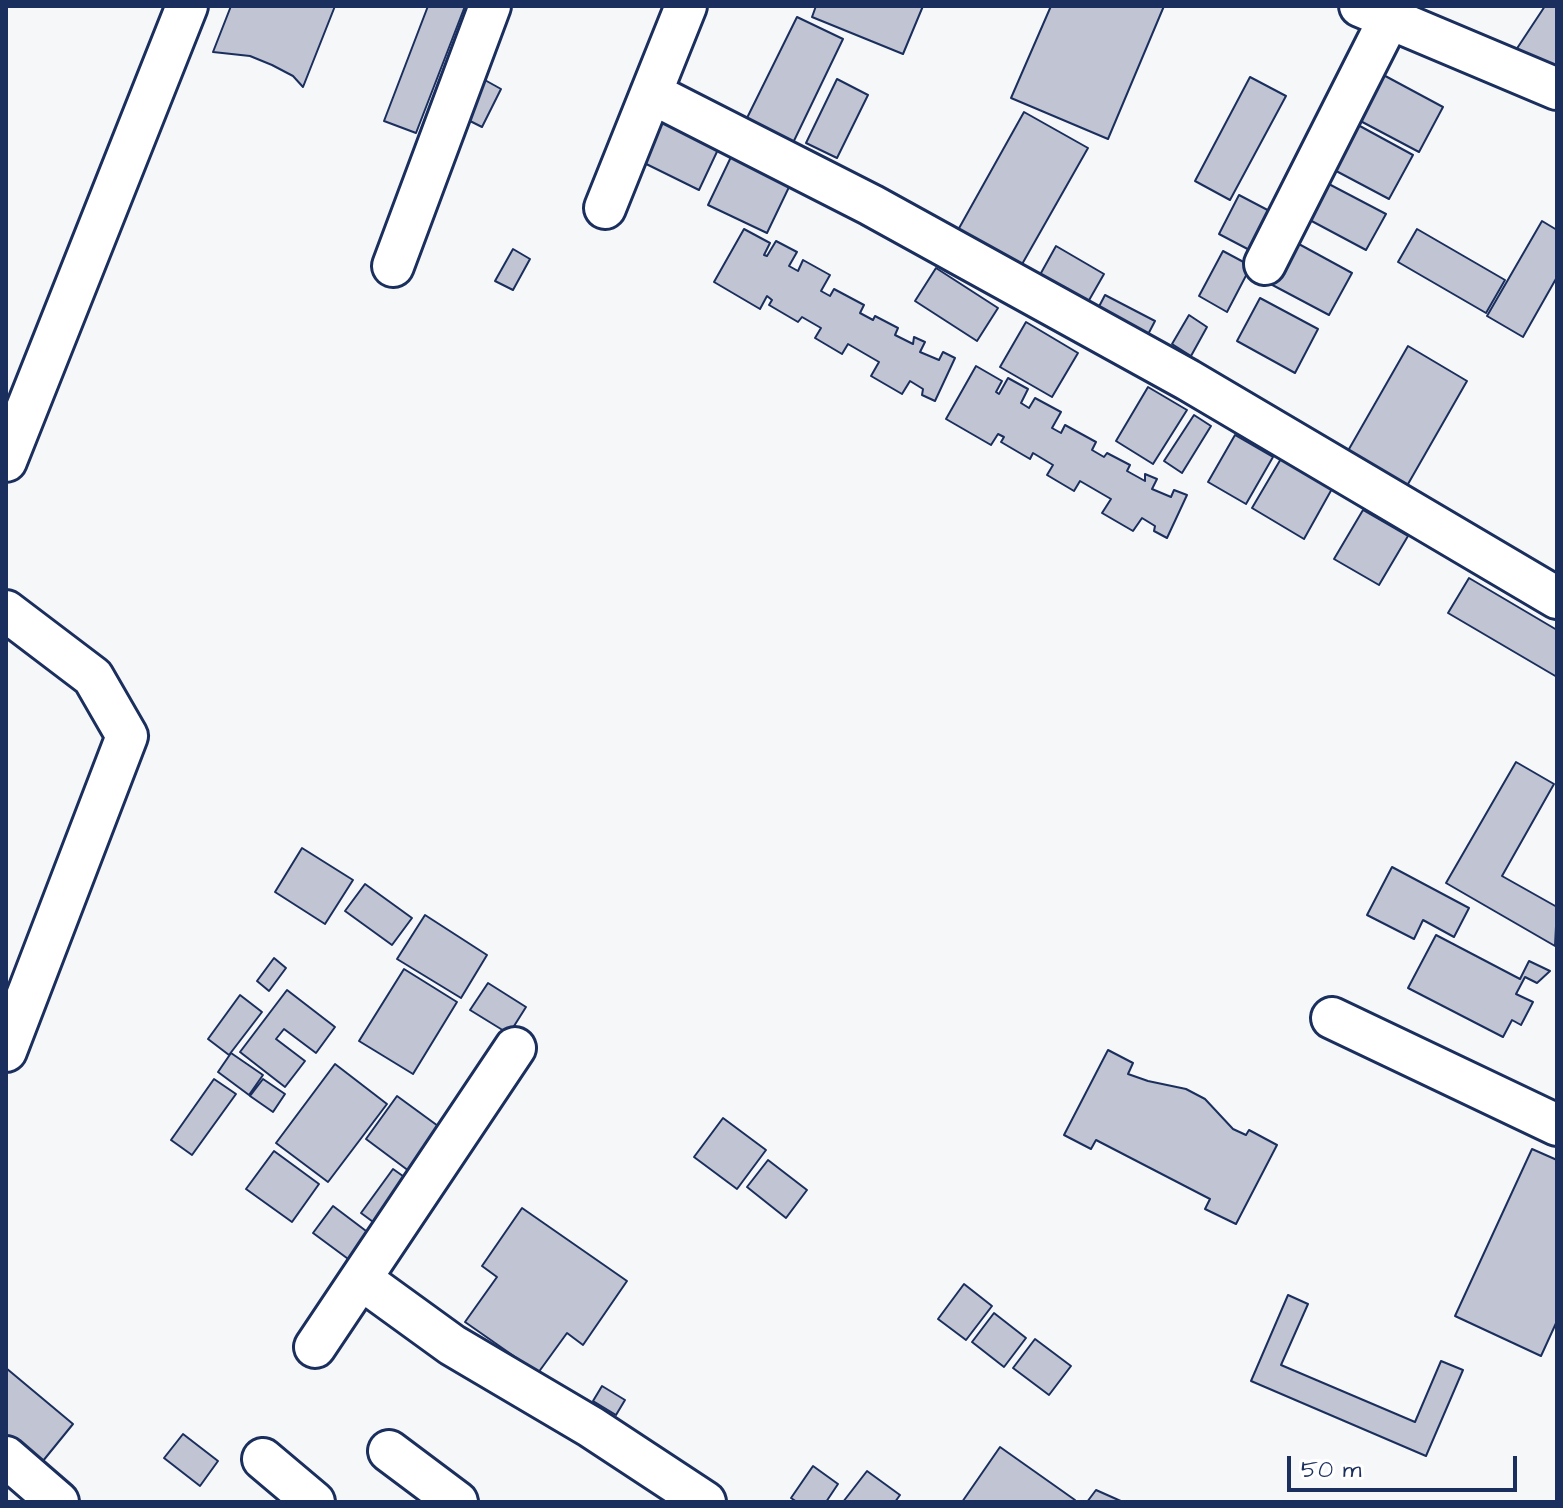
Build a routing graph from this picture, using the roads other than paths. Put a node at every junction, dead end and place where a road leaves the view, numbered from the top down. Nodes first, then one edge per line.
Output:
1 (187, 6) edge
2 (490, 6) edge
3 (686, 6) edge
4 (1375, 12) edge
5 (1557, 89) edge
6 (651, 93) junction
7 (605, 208) dead end
8 (1265, 264) dead end
9 (393, 266) dead end
10 (6, 461) edge
11 (1557, 598) edge
12 (6, 611) edge
13 (1332, 1018) dead end
14 (515, 1048) dead end
15 (6, 1051) edge
16 (1557, 1125) edge
17 (361, 1279) junction
18 (315, 1347) dead end
19 (389, 1451) dead end
20 (6, 1457) edge
21 (263, 1459) dead end
22 (58, 1502) edge
23 (314, 1502) edge
24 (457, 1502) edge
25 (705, 1502) edge

1 - 10 street
2 - 9 street
3 - 6 street
4 - 5 street
4 - 8 street
6 - 7 street
6 - 11 street
12 - 15 street
13 - 16 street
14 - 17 street
17 - 18 street
17 - 25 street
19 - 24 street
20 - 22 street
21 - 23 street

